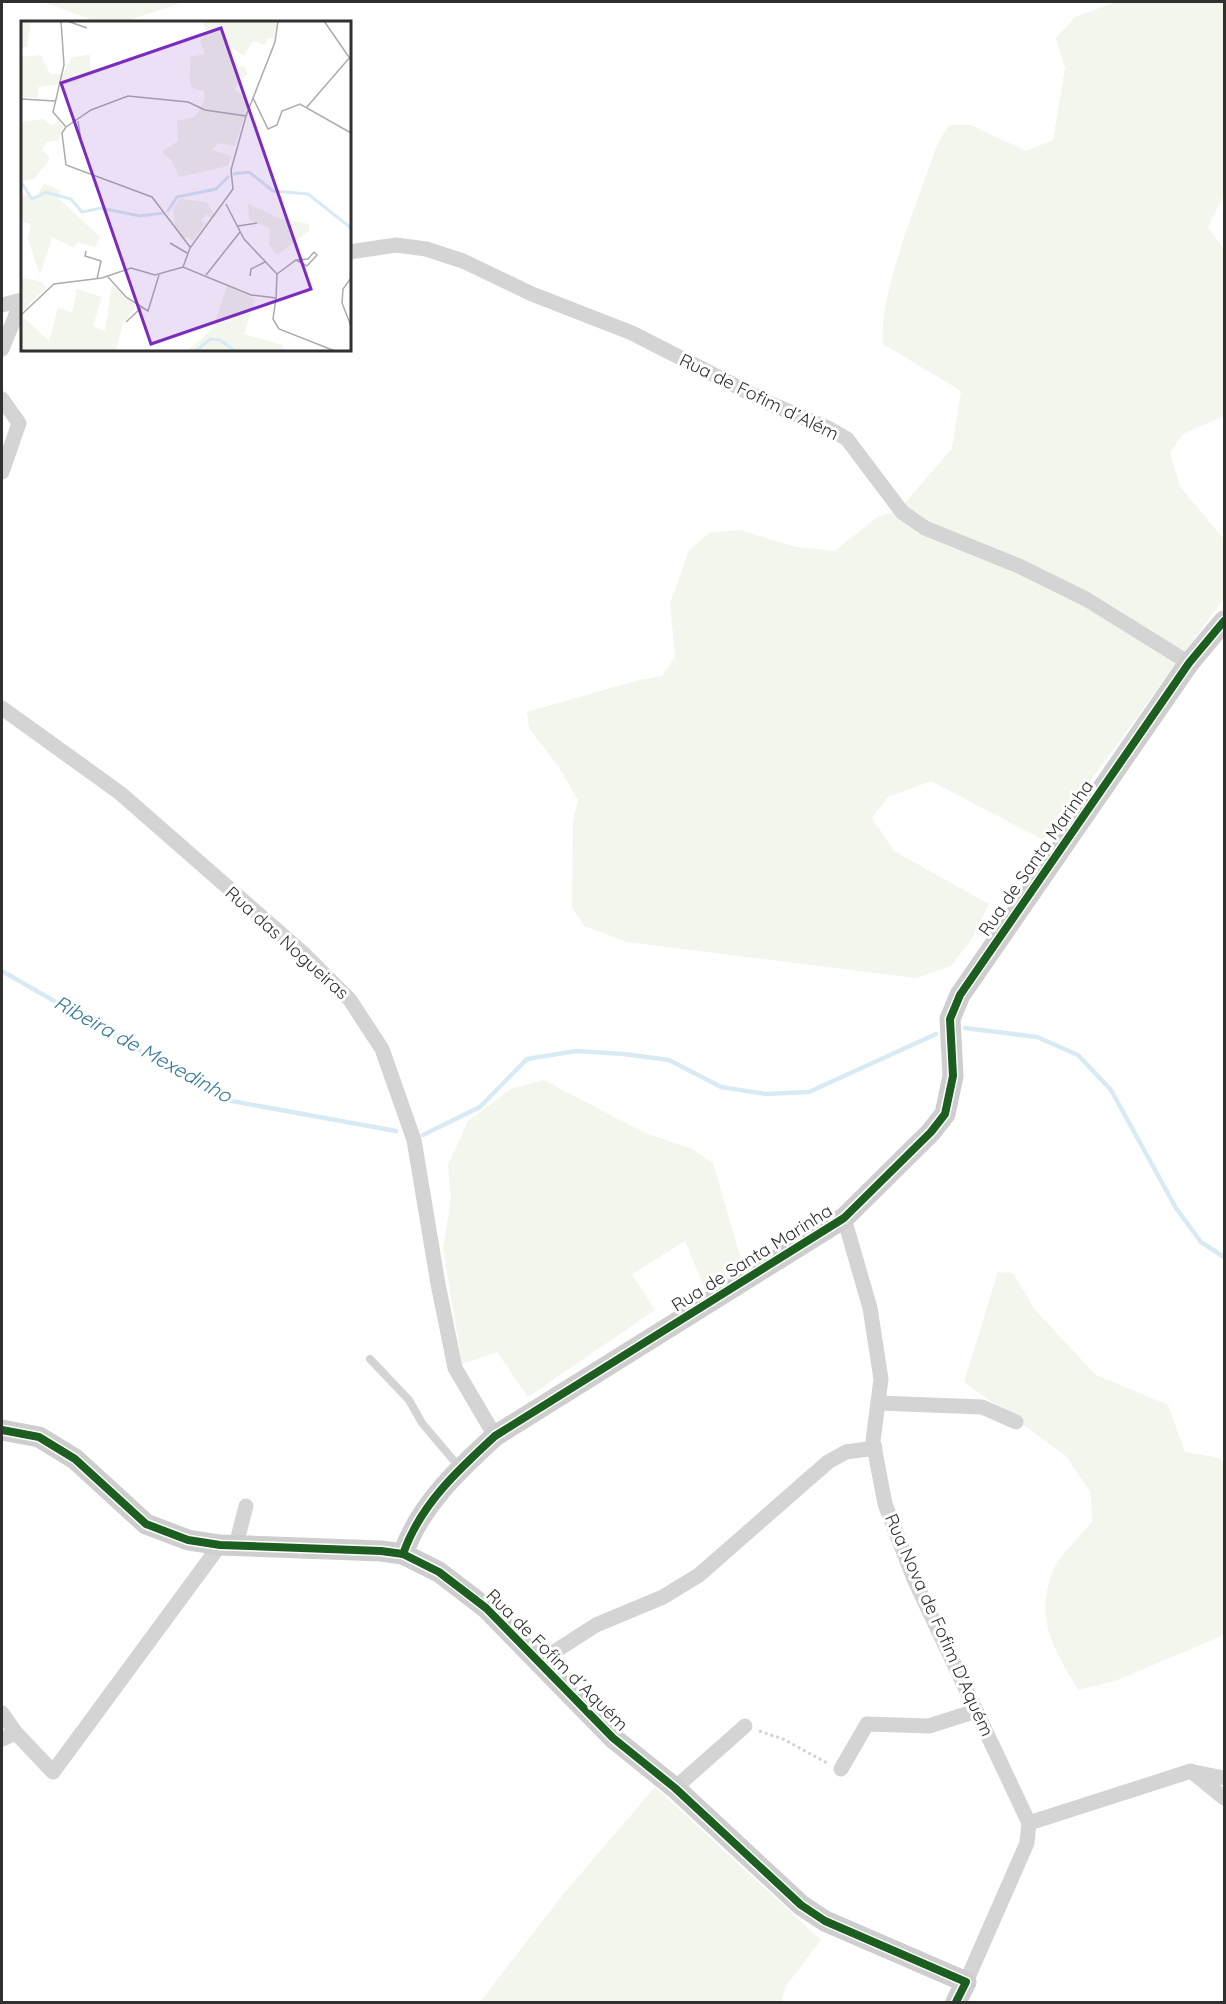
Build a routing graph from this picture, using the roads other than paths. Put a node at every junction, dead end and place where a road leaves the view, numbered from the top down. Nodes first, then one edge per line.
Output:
1 (351, 252) edge
2 (21, 300) edge
3 (21, 302) edge
4 (2, 305) edge
5 (2, 348) edge
6 (2, 399) edge
7 (2, 472) edge
8 (1224, 621) edge
9 (1189, 663) junction
10 (2, 708) edge
11 (844, 1218) junction
12 (370, 1359) dead end
13 (878, 1403) junction
14 (1016, 1422) dead end
15 (2, 1430) edge
16 (495, 1436) junction
17 (875, 1448) junction
18 (460, 1468) junction
19 (246, 1506) dead end
20 (228, 1545) junction
21 (404, 1554) junction
22 (540, 1661) junction
23 (976, 1711) junction
24 (2, 1713) edge
25 (745, 1726) road end
26 (9, 1736) edge
27 (841, 1769) road end
28 (1191, 1772) junction
29 (1224, 1778) edge
30 (675, 1788) junction
31 (1224, 1798) edge
32 (1029, 1823) junction
33 (966, 1982) junction
34 (956, 2002) edge

1 - 9 street, Rua de Fofim d´Além
2 - 4 street
3 - 5 street
6 - 7 street
8 - 9 street, Rua de Santa Marinha
9 - 11 street, Rua de Santa Marinha
10 - 16 street, Rua das Nogueiras
11 - 13 street, Rua Nova de Fofim D'Aquém
11 - 16 street, Rua de Santa Marinha
12 - 18 lane
13 - 14 street
13 - 17 street, Rua Nova de Fofim D'Aquém
15 - 20 street, Rua de Fofim d´Aquém
16 - 18 street, Rua de Santa Marinha
17 - 22 street
17 - 23 street, Rua Nova de Fofim D'Aquém
18 - 21 street, Rua de Santa Marinha
19 - 20 street
20 - 21 street, Rua de Fofim d´Aquém
20 - 26 street
21 - 22 street, Rua de Fofim d´Aquém
22 - 30 street, Rua de Fofim d´Aquém
23 - 27 street
23 - 32 street, Rua Nova de Fofim D'Aquém
24 - 26 street
25 - 30 street
28 - 29 street
28 - 31 street
28 - 32 street
30 - 33 street, Rua de Fofim d´Aquém
32 - 33 street
33 - 34 street

